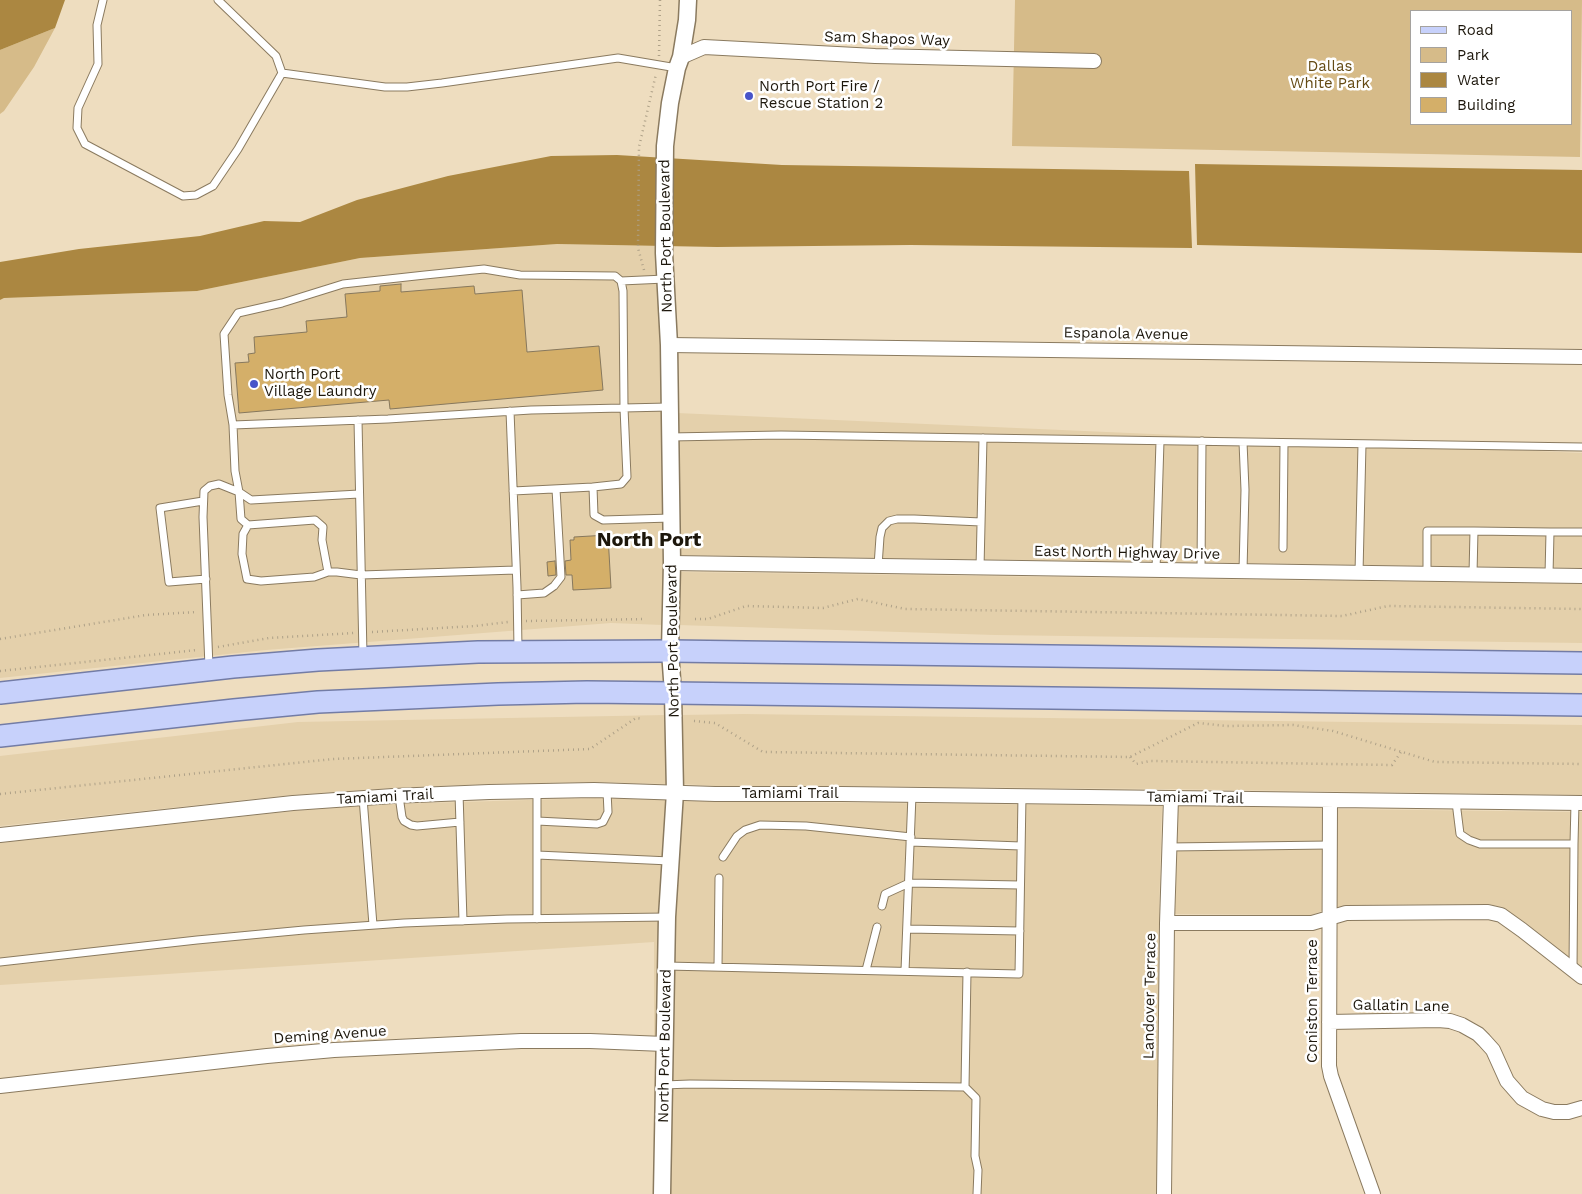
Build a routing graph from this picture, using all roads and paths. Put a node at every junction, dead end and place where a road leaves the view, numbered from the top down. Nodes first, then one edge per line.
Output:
1 (103, 0) edge
2 (218, 0) edge
3 (688, 0) edge
4 (1094, 61) dead end
5 (679, 62) junction
6 (282, 73) junction
7 (638, 147) dead end
8 (664, 279) junction
9 (645, 280) junction
10 (621, 281) junction
11 (669, 345) junction
12 (1582, 357) edge
13 (670, 407) junction
14 (624, 408) junction
15 (510, 412) junction
16 (358, 420) junction
17 (234, 424) junction
18 (670, 437) junction
19 (982, 438) junction
20 (1160, 441) junction
21 (1202, 441) junction
22 (1243, 442) junction
23 (1284, 443) junction
24 (1362, 444) junction
25 (1582, 447) edge
26 (593, 487) junction
27 (556, 489) junction
28 (513, 491) junction
29 (239, 492) junction
30 (359, 494) junction
31 (203, 501) junction
32 (671, 518) junction
33 (982, 522) junction
34 (248, 526) junction
35 (1474, 531) junction
36 (1550, 532) junction
37 (1582, 532) edge
38 (1283, 548) dead end
39 (672, 563) junction
40 (878, 566) junction
41 (980, 568) junction
42 (516, 570) junction
43 (1156, 570) junction
44 (1201, 571) junction
45 (1242, 571) junction
46 (328, 572) junction
47 (1359, 573) junction
48 (1427, 574) junction
49 (1473, 574) junction
50 (361, 575) junction
51 (1549, 575) junction
52 (1582, 576) edge
53 (206, 579) junction
54 (517, 595) junction
55 (1582, 609) edge
56 (207, 611) junction
57 (645, 619) dead end
58 (695, 619) dead end
59 (518, 621) junction
60 (362, 633) junction
61 (0, 639) edge
62 (208, 649) junction
63 (670, 651) junction
64 (518, 652) junction
65 (363, 658) junction
66 (1582, 663) edge
67 (209, 670) junction
68 (0, 671) edge
69 (0, 693) edge
70 (673, 693) junction
71 (1582, 705) edge
72 (643, 719) dead end
73 (694, 721) dead end
74 (0, 736) edge
75 (1401, 751) junction
76 (1130, 758) junction
77 (1582, 764) edge
78 (607, 790) junction
79 (537, 791) junction
80 (675, 792) junction
81 (459, 793) junction
82 (0, 794) edge
83 (912, 795) junction
84 (399, 796) junction
85 (1022, 796) junction
86 (363, 798) junction
87 (1170, 798) junction
88 (1330, 800) junction
89 (1456, 802) junction
90 (1579, 803) edge
91 (537, 820) junction
92 (460, 822) junction
93 (0, 835) edge
94 (910, 840) junction
95 (1574, 844) junction
96 (1330, 845) junction
97 (1021, 846) junction
98 (1169, 847) junction
99 (537, 855) junction
100 (723, 857) dead end
101 (671, 860) junction
102 (719, 878) dead end
103 (909, 883) junction
104 (1020, 885) junction
105 (882, 906) dead end
106 (667, 917) junction
107 (1330, 917) junction
108 (537, 918) junction
109 (463, 920) junction
110 (1167, 922) junction
111 (373, 925) junction
112 (877, 927) dead end
113 (907, 929) junction
114 (1020, 931) junction
115 (0, 962) edge
116 (666, 966) junction
117 (718, 967) junction
118 (866, 970) junction
119 (905, 971) junction
120 (967, 972) junction
121 (1577, 974) edge
122 (1329, 1022) junction
123 (664, 1044) junction
124 (664, 1085) junction
125 (0, 1086) edge
126 (965, 1087) junction
127 (1582, 1108) edge
128 (662, 1194) edge
129 (977, 1194) edge
130 (1164, 1194) edge
131 (1373, 1194) edge

1 - 6 lane
2 - 6 lane
3 - 5 street, North Port Boulevard
4 - 5 street, Sam Shapos Way
5 - 6 lane
5 - 8 street, North Port Boulevard
7 - 9 path
8 - 9 lane
8 - 11 street, North Port Boulevard
9 - 10 lane
10 - 14 lane
10 - 17 lane
11 - 12 street, Espanola Avenue
11 - 13 street, North Port Boulevard
13 - 14 lane
13 - 18 street, North Port Boulevard
14 - 15 lane
14 - 26 lane
15 - 16 lane
15 - 28 lane
16 - 17 lane
16 - 30 lane
17 - 29 lane
18 - 19 lane
18 - 32 street, North Port Boulevard
19 - 20 lane
19 - 33 lane
20 - 21 lane
20 - 43 lane
21 - 22 lane
21 - 44 lane
22 - 23 lane
22 - 45 lane
23 - 24 lane
23 - 38 lane
24 - 25 lane
24 - 47 lane
26 - 27 lane
26 - 32 lane
27 - 28 lane
27 - 54 lane
28 - 42 lane
29 - 30 lane
29 - 31 lane
29 - 34 lane
30 - 50 lane
31 - 53 lane
31 - 53 lane
32 - 39 street, North Port Boulevard
33 - 40 lane
33 - 41 lane
34 - 46 lane
34 - 46 lane
35 - 36 lane
35 - 48 lane
35 - 49 lane
36 - 37 lane
36 - 51 lane
39 - 40 street, East North Highway Drive
39 - 63 street, North Port Boulevard
40 - 41 street, East North Highway Drive
41 - 43 street, East North Highway Drive
42 - 50 lane
42 - 54 lane
43 - 44 street, East North Highway Drive
44 - 45 street, East North Highway Drive
45 - 47 street, East North Highway Drive
46 - 50 lane
47 - 48 street, East North Highway Drive
48 - 49 street, East North Highway Drive
49 - 51 street, East North Highway Drive
50 - 60 lane
51 - 52 street, East North Highway Drive
53 - 56 lane
54 - 59 lane
55 - 58 path
56 - 61 path
56 - 62 lane
57 - 59 path
59 - 60 path
59 - 64 lane
60 - 62 path
60 - 65 lane
62 - 67 lane
62 - 68 path
63 - 64 main road
63 - 66 main road
63 - 70 street, North Port Boulevard
64 - 65 main road
65 - 67 main road
67 - 69 main road
70 - 71 main road
70 - 74 main road
70 - 80 street, North Port Boulevard
72 - 82 path
73 - 76 path
75 - 76 path
75 - 76 path
75 - 77 path
78 - 79 street, Tamiami Trail
78 - 80 street, Tamiami Trail
78 - 91 lane
79 - 81 street, Tamiami Trail
79 - 91 lane
80 - 83 street, Tamiami Trail
80 - 101 street, North Port Boulevard
81 - 84 street, Tamiami Trail
81 - 92 lane
83 - 85 street, Tamiami Trail
83 - 94 lane
84 - 86 street, Tamiami Trail
84 - 92 lane
85 - 87 street, Tamiami Trail
85 - 97 lane
86 - 93 street, Tamiami Trail
86 - 111 lane
87 - 88 street, Tamiami Trail
87 - 98 street, Landover Terrace
88 - 89 street, Tamiami Trail
88 - 96 street, Coniston Terrace
89 - 90 street, Tamiami Trail
89 - 95 lane
90 - 95 lane
91 - 99 lane
92 - 109 lane
94 - 97 lane
94 - 100 lane
94 - 103 lane
95 - 121 lane
96 - 98 lane
96 - 107 street, Coniston Terrace
97 - 104 lane
98 - 110 street, Landover Terrace
99 - 101 lane
99 - 108 lane
101 - 106 street, North Port Boulevard
102 - 117 lane
103 - 104 lane
103 - 105 lane
103 - 113 lane
104 - 114 lane
106 - 108 lane
106 - 116 street, North Port Boulevard
107 - 110 street
107 - 121 street
107 - 122 street, Coniston Terrace
108 - 109 lane
109 - 111 lane
110 - 130 street, Landover Terrace
111 - 115 lane
112 - 118 lane
113 - 114 lane
113 - 119 lane
114 - 120 lane
116 - 117 lane
116 - 123 street, North Port Boulevard
117 - 118 lane
118 - 119 lane
119 - 120 lane
120 - 126 lane
122 - 127 street, Gallatin Lane
122 - 131 street, Coniston Terrace
123 - 124 street, North Port Boulevard
123 - 125 street, Deming Avenue
124 - 126 lane
124 - 128 street, North Port Boulevard
126 - 129 lane

